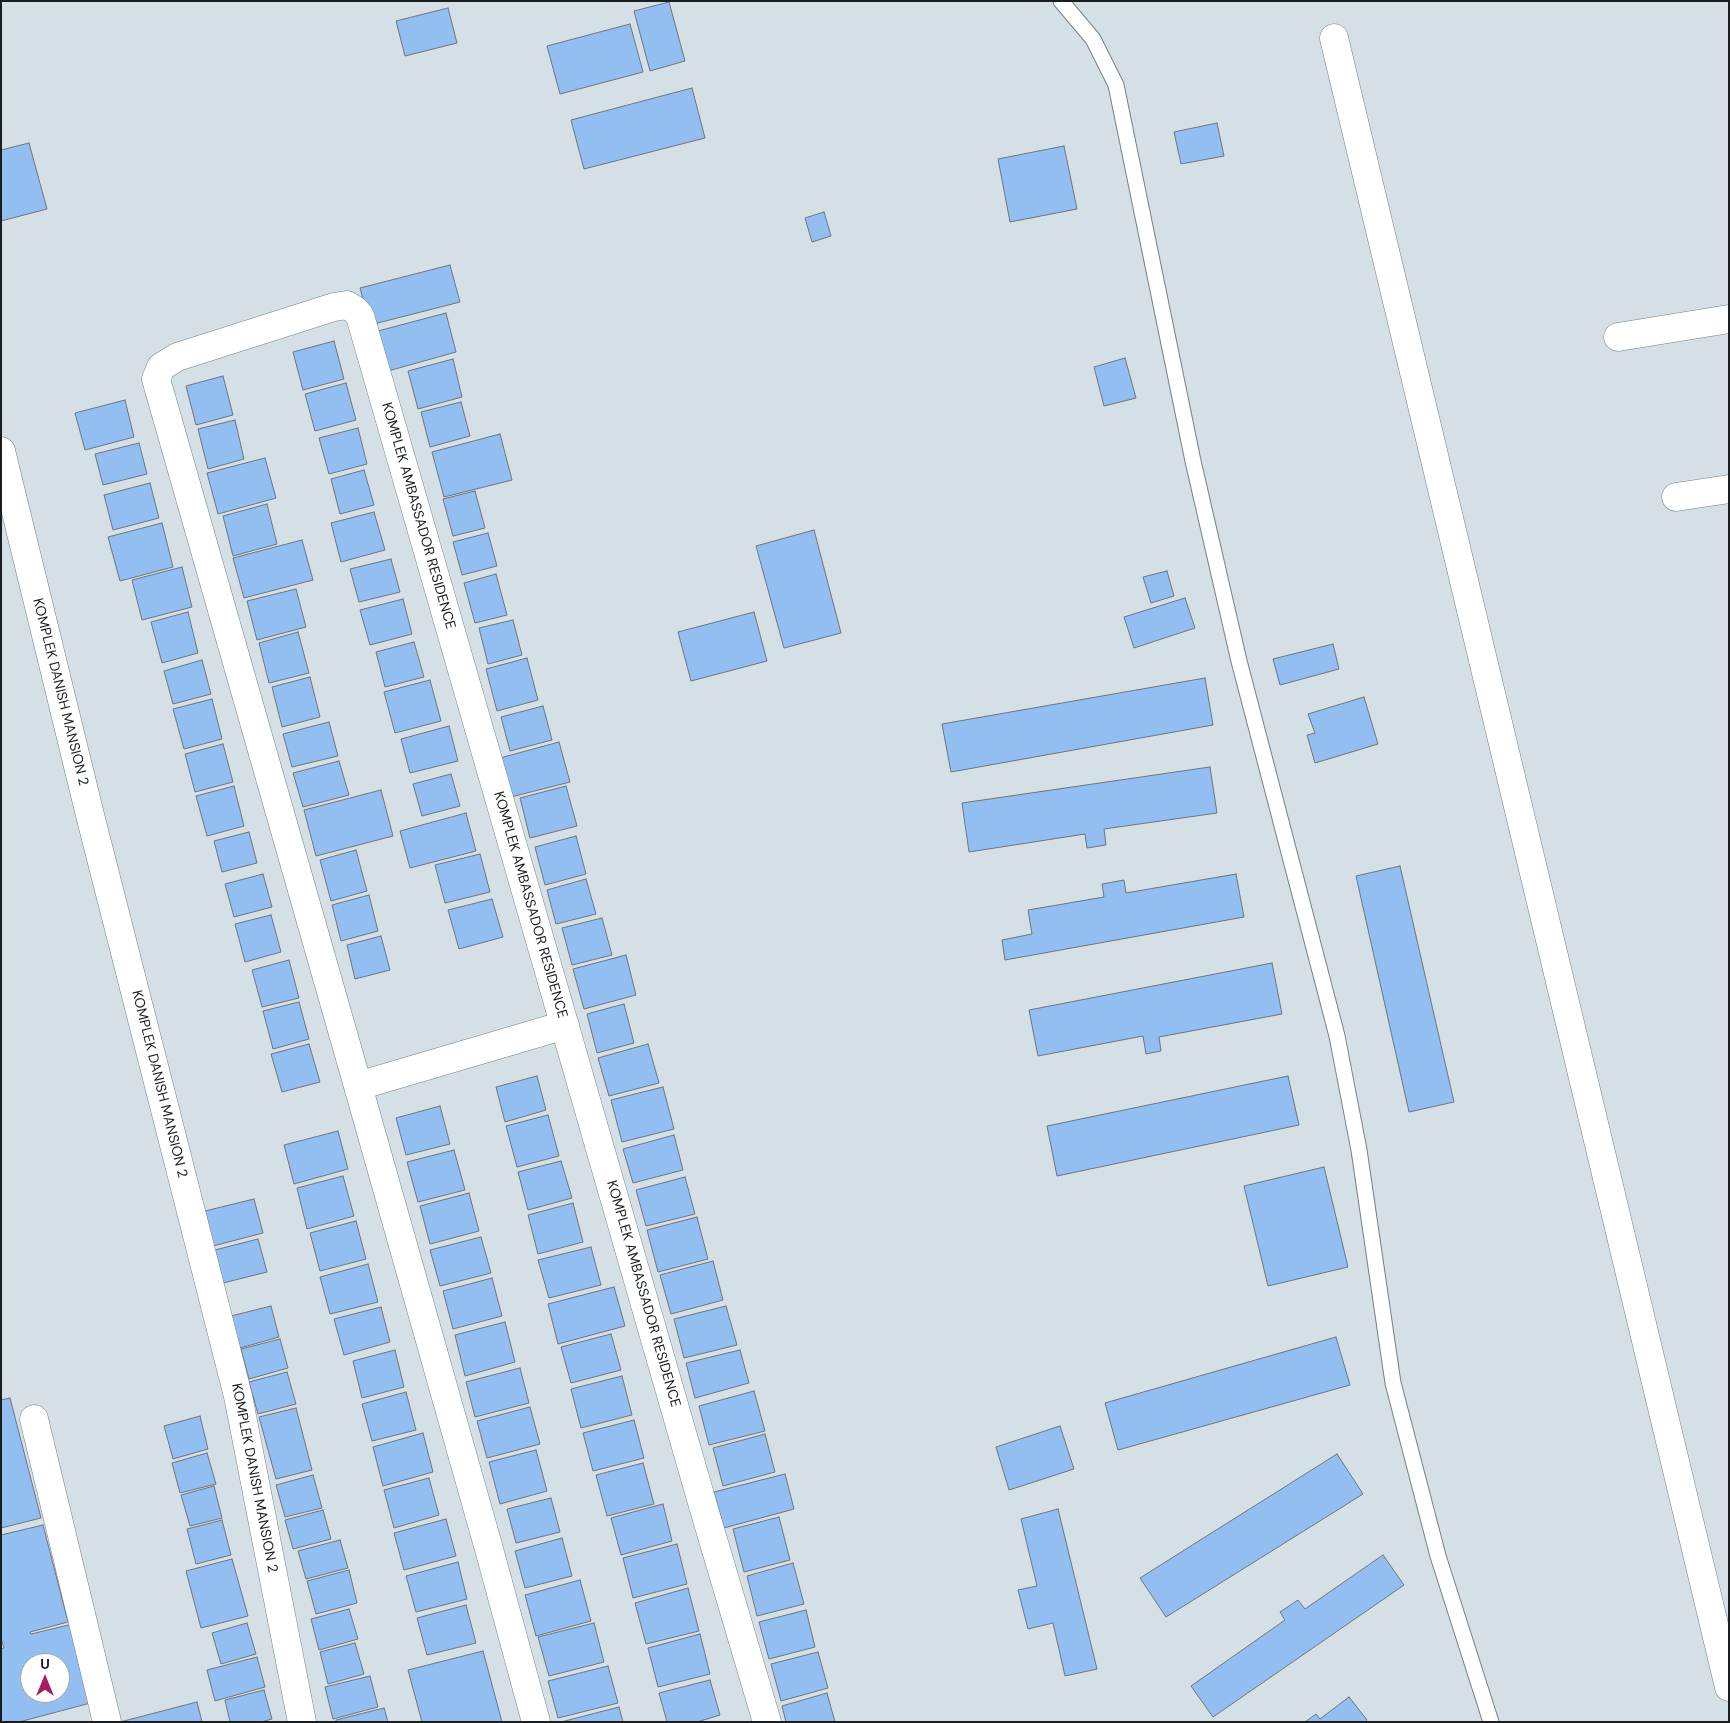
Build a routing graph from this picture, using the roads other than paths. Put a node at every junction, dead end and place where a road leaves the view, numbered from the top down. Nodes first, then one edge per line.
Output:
1 (1062, 1) edge
2 (1334, 38) dead end
3 (1729, 319) edge
4 (1618, 337) dead end
5 (1, 451) edge
6 (1729, 489) edge
7 (1676, 497) dead end
8 (564, 1024) junction
9 (358, 1086) junction
10 (34, 1419) dead end
11 (1729, 1687) edge
12 (108, 1722) edge
13 (302, 1722) edge
14 (536, 1722) edge
15 (767, 1722) edge
16 (1491, 1722) edge

1 - 16 lane
2 - 11 street
3 - 4 street
5 - 13 street, KOMPLEK DANISH MANSION 2
6 - 7 street
8 - 9 street
8 - 9 street, KOMPLEK AMBASSADOR RESIDENCE
8 - 15 street, KOMPLEK AMBASSADOR RESIDENCE
9 - 14 street
10 - 12 street

